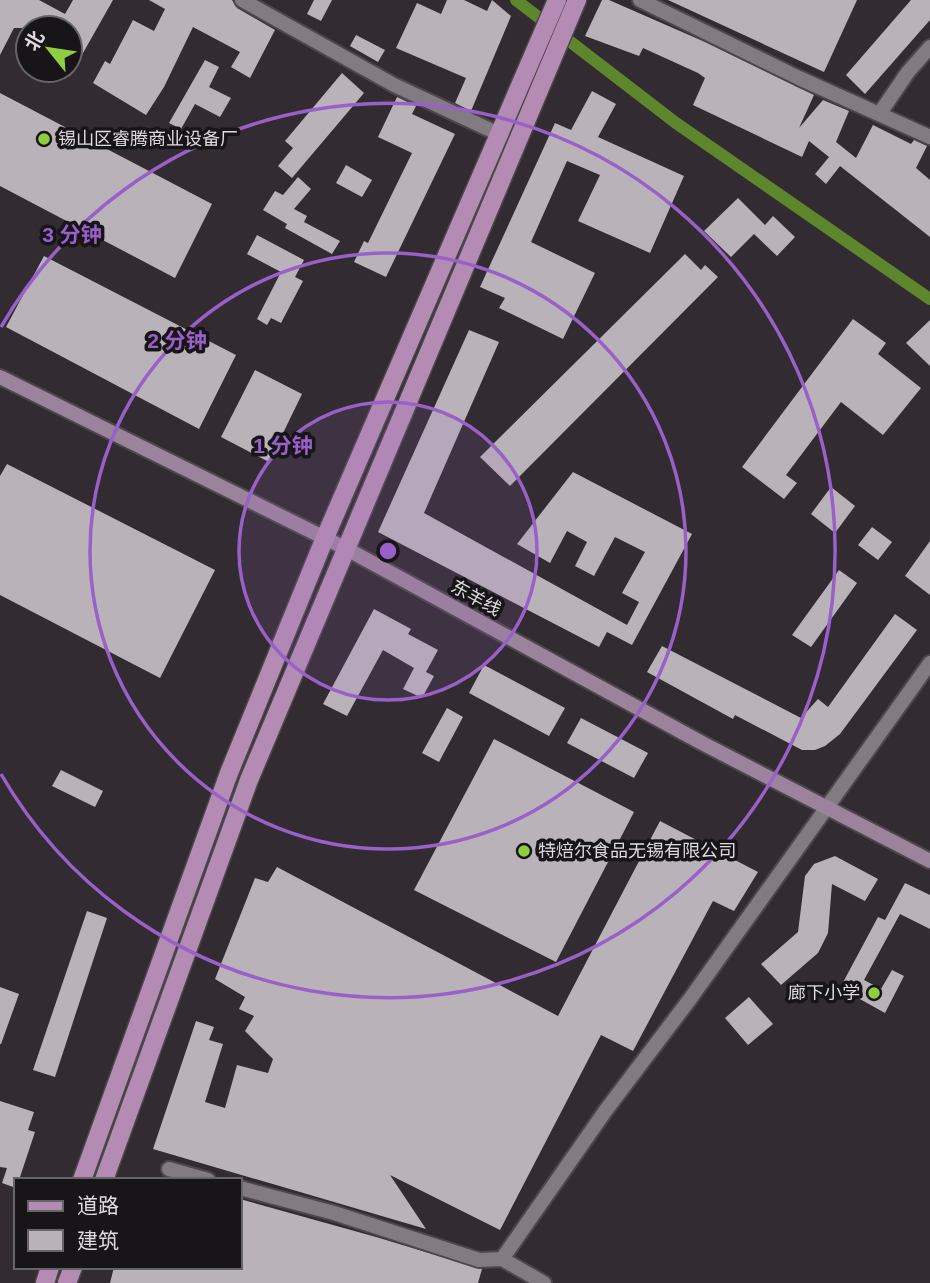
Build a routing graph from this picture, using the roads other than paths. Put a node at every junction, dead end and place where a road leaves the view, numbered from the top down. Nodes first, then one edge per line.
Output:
1 (242, 0) edge
2 (577, 0) edge
3 (640, 0) edge
4 (555, 6) edge
5 (930, 47) edge
6 (880, 113) junction
7 (501, 135) junction
8 (930, 136) edge
9 (0, 377) edge
10 (324, 540) junction
11 (345, 548) junction
12 (930, 663) edge
13 (825, 807) junction
14 (930, 861) edge
15 (169, 1169) dead end
16 (83, 1178) edge
17 (105, 1178) edge
18 (201, 1178) edge
19 (242, 1189) edge
20 (502, 1259) junction
21 (544, 1283) edge

1 - 7 street
2 - 11 main road
3 - 6 street
4 - 7 main road
5 - 6 street
6 - 8 street
7 - 10 main road
9 - 10 main road, 东羊线
10 - 11 main road, 东羊线
10 - 16 main road
11 - 13 main road, 东羊线
11 - 17 main road
12 - 13 street
13 - 14 main road, 东羊线
13 - 20 street
15 - 18 street
19 - 20 street
20 - 21 street

